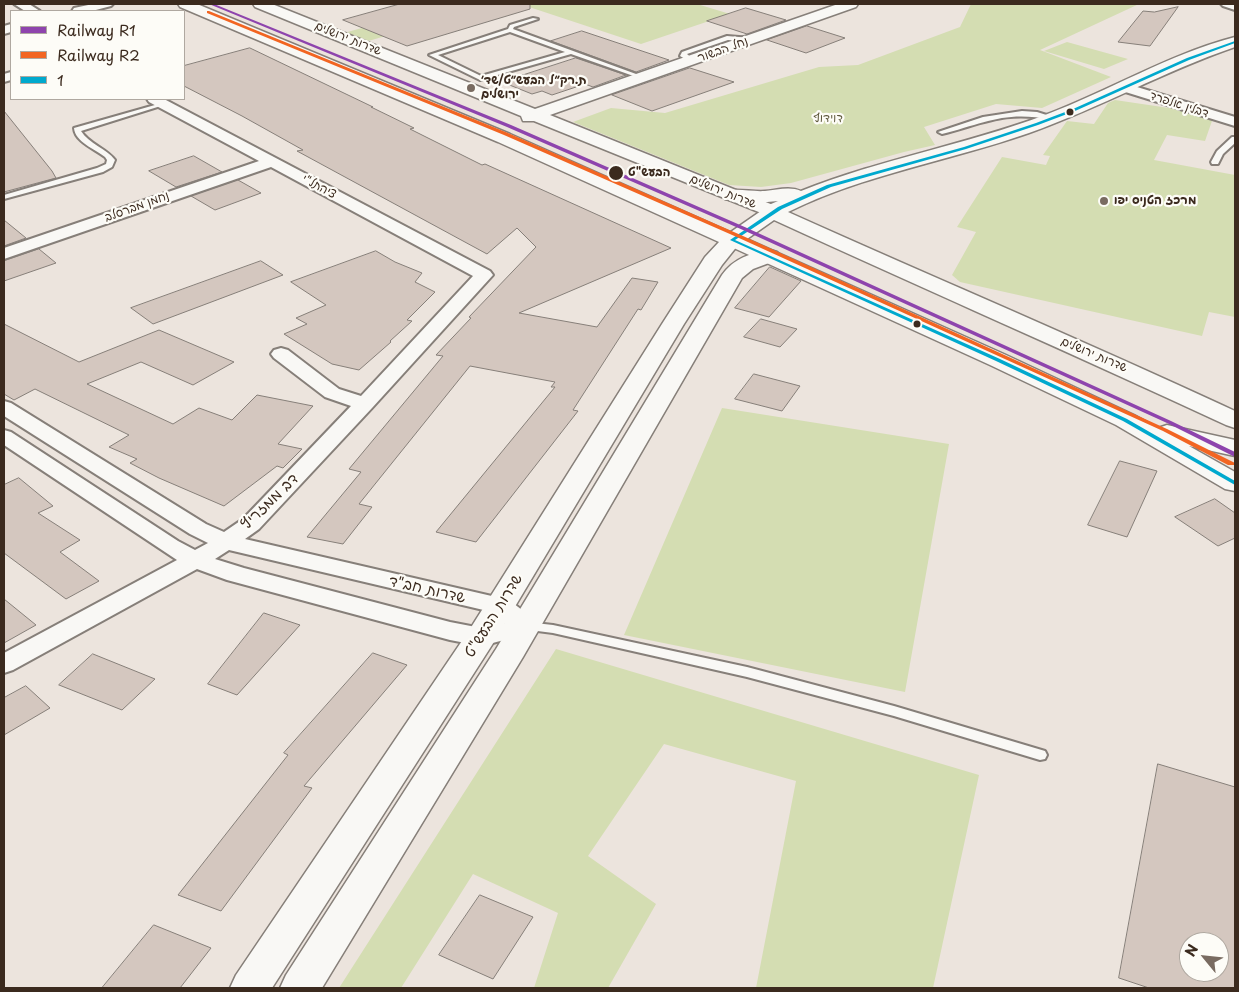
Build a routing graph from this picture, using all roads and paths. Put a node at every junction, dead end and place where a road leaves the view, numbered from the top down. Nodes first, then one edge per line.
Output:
1 (20, 4) edge
2 (107, 4) edge
3 (185, 4) edge
4 (260, 4) edge
5 (851, 4) edge
6 (1227, 4) edge
7 (1235, 7) edge
8 (32, 10) edge
9 (82, 10) edge
10 (536, 19) dead end
11 (510, 30) junction
12 (1235, 42) edge
13 (572, 52) junction
14 (644, 78) junction
15 (1124, 87) junction
16 (595, 95) junction
17 (159, 101) edge
18 (535, 115) junction
19 (1052, 118) junction
20 (1235, 122) edge
21 (573, 130) junction
22 (942, 132) dead end
23 (504, 138) junction
24 (1235, 139) edge
25 (271, 162) junction
26 (1215, 162) dead end
27 (820, 188) junction
28 (732, 196) junction
29 (4, 197) edge
30 (770, 211) junction
31 (732, 240) junction
32 (4, 254) edge
33 (770, 256) junction
34 (484, 274) joint
35 (281, 354) dead end
36 (365, 404) junction
37 (4, 407) edge
38 (1125, 420) junction
39 (1235, 420) edge
40 (4, 436) edge
41 (1235, 448) edge
42 (1235, 483) edge
43 (226, 542) junction
44 (195, 560) junction
45 (500, 606) junction
46 (526, 626) junction
47 (481, 637) junction
48 (4, 664) edge
49 (1040, 755) dead end
50 (250, 988) edge
51 (300, 988) edge

1 - 8 street
2 - 9 street
3 - 23 street
4 - 18 street, שדרות ירושלים
5 - 14 street, נחל הבשור
6 - 7 street
10 - 11 lane
11 - 13 lane
11 - 13 lane
12 - 15 street
13 - 14 lane
14 - 16 street, נחל הבשור
15 - 19 street
15 - 20 street, דבלין אלפרד
16 - 18 street, נחל הבשור
16 - 21 street, נחל הבשור
17 - 25 street, ציהתל"י
17 - 29 lane
18 - 21 street, שדרות ירושלים
18 - 23 street, נחל הבשור
19 - 22 lane
19 - 27 street
21 - 28 street, שדרות ירושלים
23 - 31 street
24 - 26 lane
25 - 32 street, נחמן מברסלב
25 - 34 street, ציהתל"י
27 - 28 street
27 - 30 street, שדרות הבעש"ט
28 - 30 street, שדרות ירושלים
30 - 31 street, שדרות הבעש"ט
30 - 39 street, שדרות ירושלים
31 - 33 street
31 - 45 street, שדרות הבעש"ט
33 - 38 street
33 - 46 street, שדרות הבעש"ט
34 - 36 street, דב ממזריץ
35 - 36 street
36 - 43 street, דב ממזריץ
37 - 43 street, שדרות חב"ד
38 - 41 street
38 - 42 street
40 - 44 street
43 - 44 street, דב ממזריץ
43 - 45 street, שדרות חב"ד
44 - 47 street
44 - 48 street, דב ממזריץ
45 - 46 street, שדרות חב"ד
45 - 47 street, שדרות הבעש"ט
46 - 47 street
46 - 49 lane
46 - 51 street, שדרות הבעש"ט
47 - 50 street, שדרות הבעש"ט

